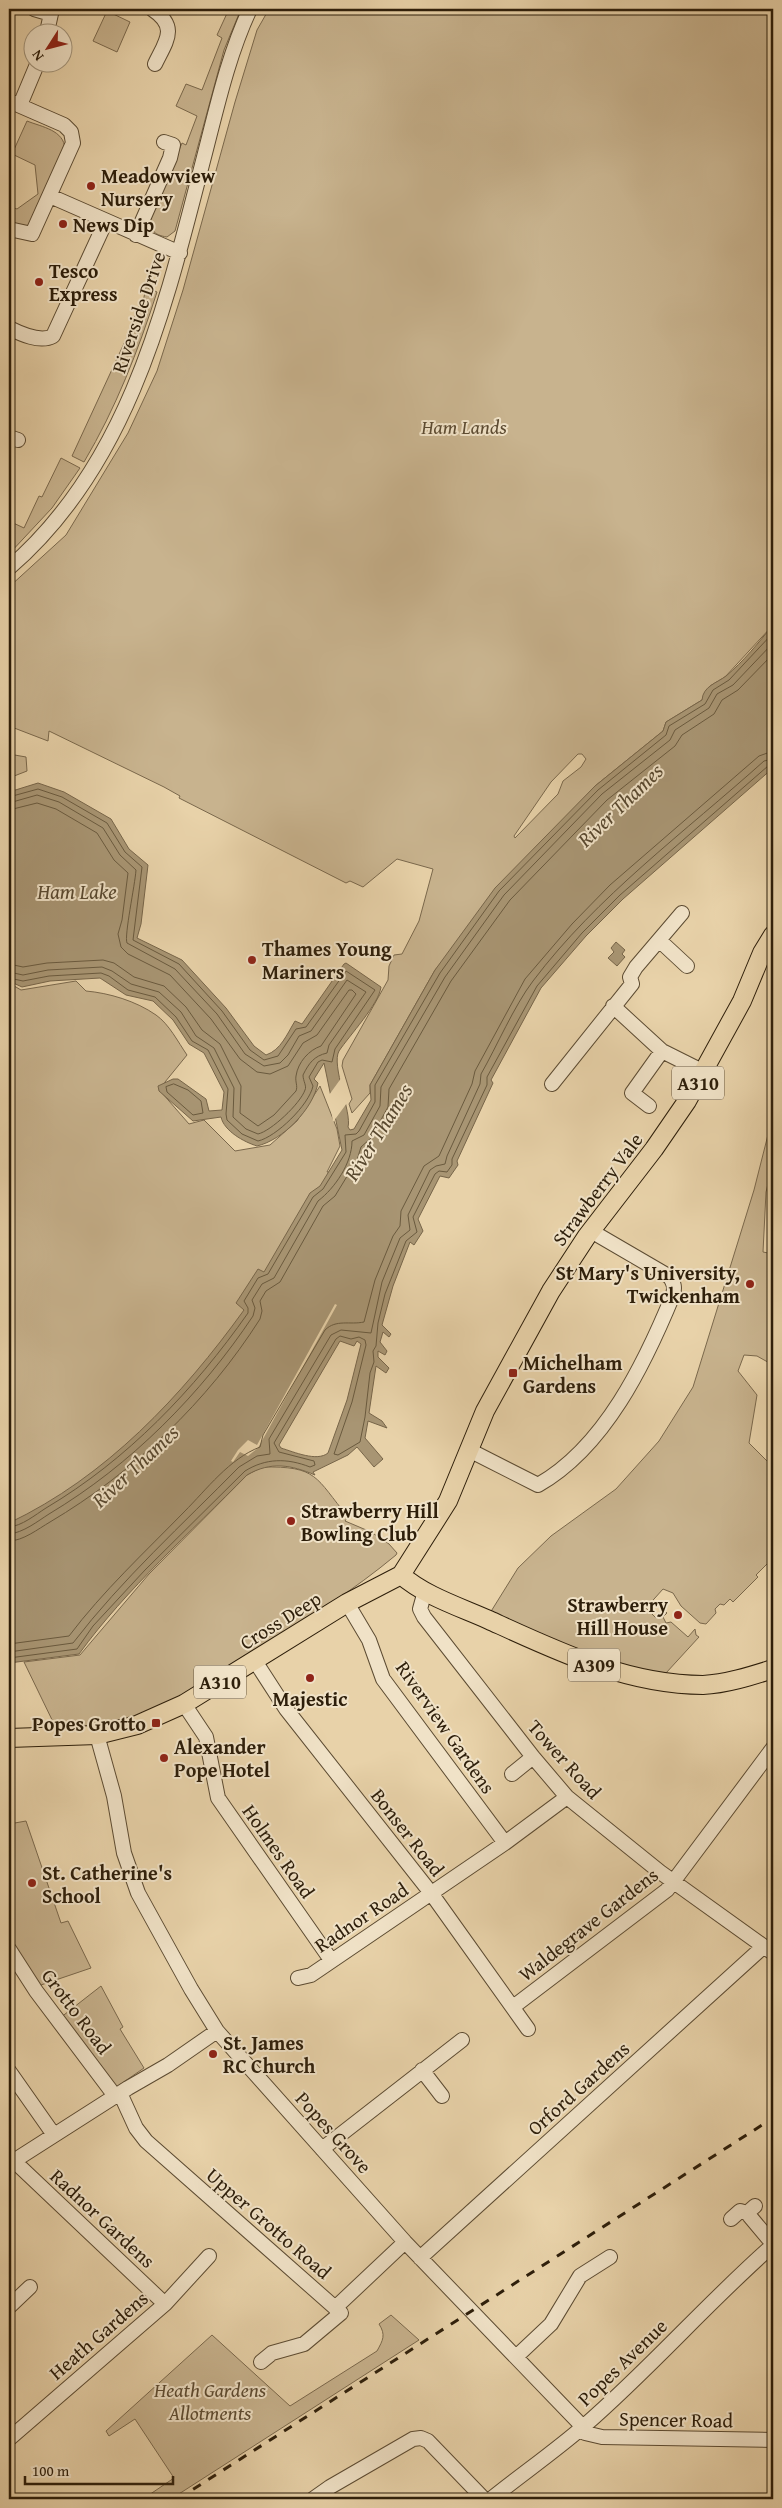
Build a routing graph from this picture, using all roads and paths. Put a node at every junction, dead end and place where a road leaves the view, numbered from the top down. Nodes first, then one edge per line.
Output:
1 (34, 9) edge
2 (152, 9) edge
3 (250, 9) edge
4 (52, 11) edge
5 (155, 64) dead end
6 (32, 72) edge
7 (14, 103) edge
8 (164, 142) dead end
9 (50, 196) junction
10 (106, 221) junction
11 (9, 229) edge
12 (136, 235) junction
13 (180, 253) junction
14 (9, 328) edge
15 (9, 568) edge
16 (682, 913) dead end
17 (659, 940) junction
18 (771, 945) edge
19 (688, 966) dead end
20 (613, 1006) junction
21 (662, 1051) junction
22 (704, 1072) junction
23 (552, 1084) dead end
24 (649, 1106) dead end
25 (591, 1231) junction
26 (469, 1450) junction
27 (401, 1575) junction
28 (425, 1591) junction
29 (347, 1603) junction
30 (255, 1661) junction
31 (773, 1669) edge
32 (184, 1704) junction
33 (97, 1735) junction
34 (9, 1738) edge
35 (773, 1748) edge
36 (533, 1757) junction
37 (512, 1774) dead end
38 (567, 1797) junction
39 (505, 1843) junction
40 (675, 1882) junction
41 (431, 1893) junction
42 (9, 1949) edge
43 (768, 1950) edge
44 (331, 1960) junction
45 (298, 1978) dead end
46 (513, 2007) junction
47 (528, 2029) dead end
48 (217, 2031) junction
49 (462, 2040) dead end
50 (422, 2070) junction
51 (9, 2071) edge
52 (118, 2094) junction
53 (442, 2096) dead end
54 (54, 2135) junction
55 (322, 2148) junction
56 (11, 2163) edge
57 (731, 2218) dead end
58 (405, 2242) junction
59 (773, 2244) edge
60 (209, 2256) dead end
61 (610, 2257) dead end
62 (420, 2258) junction
63 (30, 2287) dead end
64 (165, 2304) junction
65 (9, 2307) edge
66 (335, 2308) junction
67 (517, 2356) junction
68 (261, 2362) dead end
69 (581, 2428) junction
70 (9, 2439) edge
71 (773, 2440) edge
72 (313, 2499) edge
73 (484, 2499) edge
74 (492, 2499) edge

1 - 4 street
2 - 5 street
3 - 13 street, Riverside Drive
6 - 7 street
7 - 9 street
8 - 12 street
9 - 10 street
9 - 11 street
10 - 12 street
10 - 14 street
12 - 13 street
13 - 15 street, Riverside Drive
16 - 17 street
17 - 19 street
17 - 20 street
18 - 22 main road, Strawberry Vale / A310
20 - 21 street
20 - 23 street
21 - 22 street
21 - 24 street
22 - 25 main road, Strawberry Vale / A310
25 - 26 main road, Strawberry Vale / A310
25 - 26 street
26 - 27 main road, Strawberry Vale / A310
27 - 28 main road, A309
27 - 29 main road, Cross Deep / A310
28 - 31 main road, A309
28 - 36 street, Tower Road
29 - 30 main road, Cross Deep / A310
29 - 39 street, Riverview Gardens
30 - 32 main road, Cross Deep / A310
30 - 41 street, Bonser Road
32 - 33 main road, Cross Deep / A310
32 - 44 street, Holmes Road
33 - 34 main road, Cross Deep / A310
33 - 48 street, Popes Grove
35 - 40 street, Waldegrave Gardens
36 - 37 street
36 - 38 street, Tower Road
38 - 39 street, Radnor Road
38 - 40 street, Tower Road
39 - 41 street, Radnor Road
40 - 43 street, Tower Road
40 - 46 street, Waldegrave Gardens
41 - 44 street, Radnor Road
41 - 46 street, Bonser Road
42 - 52 street, Grotto Road
43 - 62 street, Orford Gardens
44 - 45 street, Radnor Road
46 - 47 street, Bonser Road
48 - 52 street
48 - 55 street, Popes Grove
49 - 50 street
50 - 53 street
50 - 55 street
51 - 54 street
52 - 54 street
52 - 66 street, Upper Grotto Road
54 - 56 street
55 - 58 street, Popes Grove
56 - 64 street, Radnor Gardens
57 - 59 street
58 - 62 street, Popes Grove
58 - 66 street, Upper Grotto Road
59 - 69 street, Popes Avenue
60 - 64 street, Heath Gardens
61 - 67 street
62 - 67 street, Popes Grove
63 - 65 street
64 - 70 street, Heath Gardens
66 - 68 street
67 - 69 street, Popes Grove
69 - 71 street, Spencer Road
69 - 74 street, Popes Avenue
72 - 73 street

